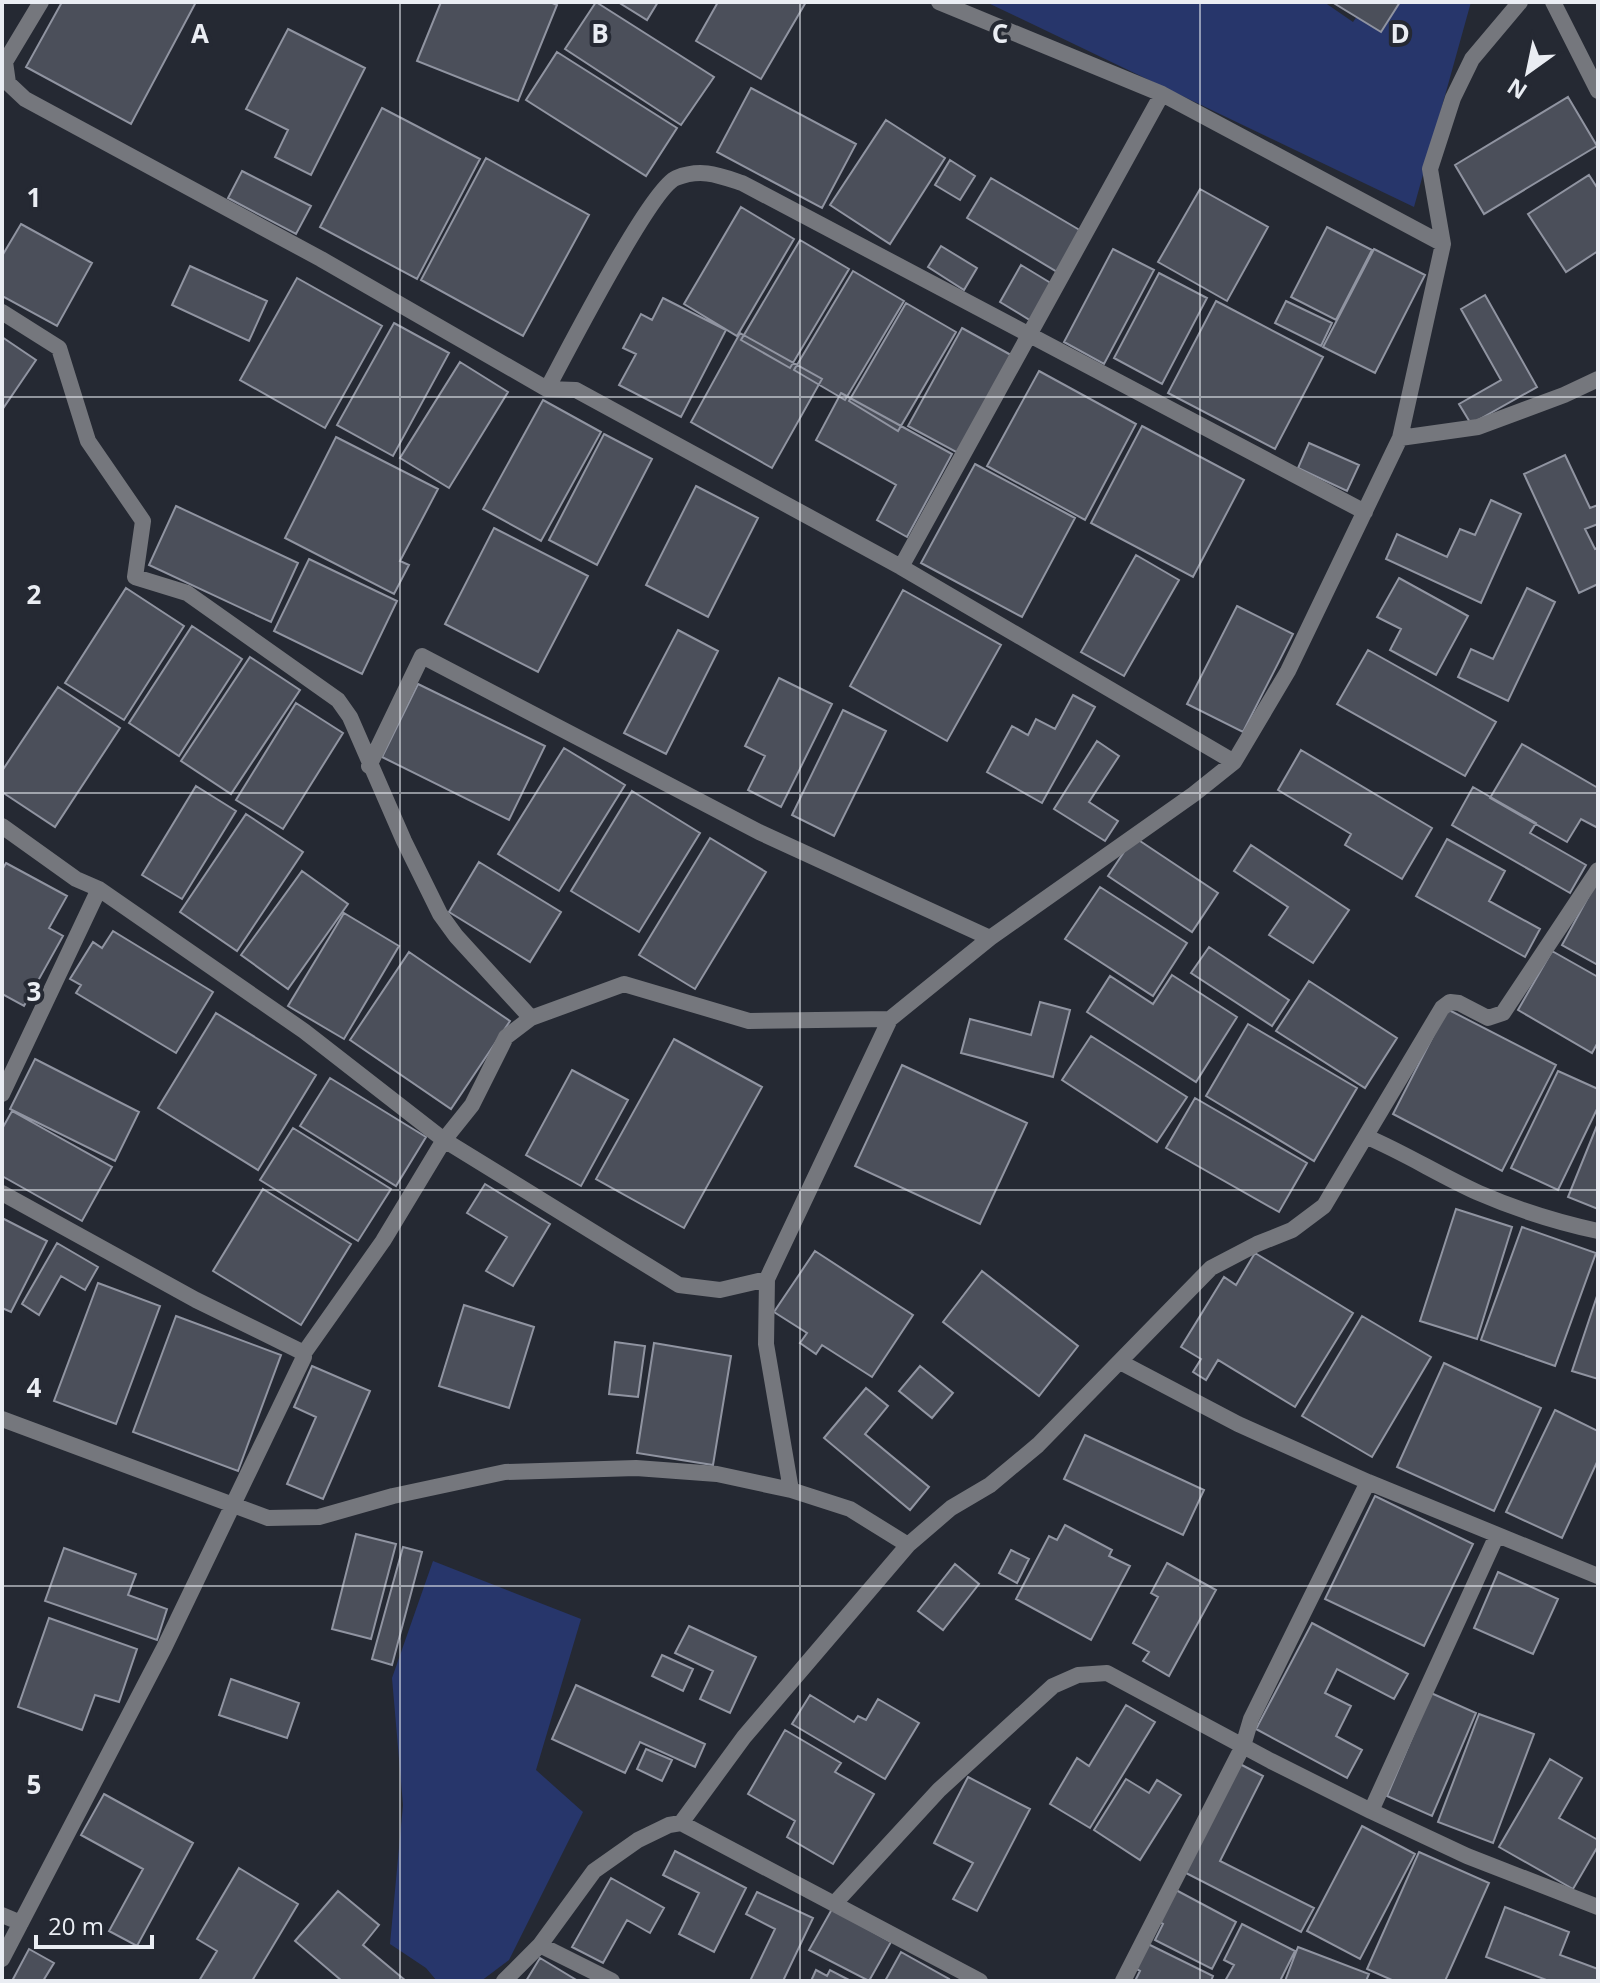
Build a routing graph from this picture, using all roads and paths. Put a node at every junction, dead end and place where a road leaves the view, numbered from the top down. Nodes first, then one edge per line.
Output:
1 (41, 2) edge
2 (939, 2) edge
3 (1520, 2) edge
4 (1553, 2) edge
5 (5, 86) edge
6 (1598, 91) edge
7 (1162, 94) junction
8 (1443, 244) junction
9 (2, 312) edge
10 (1030, 336) junction
11 (1598, 379) edge
12 (547, 389) junction
13 (1400, 438) junction
14 (1365, 512) junction
15 (901, 567) junction
16 (1234, 762) junction
17 (369, 766) junction
18 (2, 826) edge
19 (1598, 870) edge
20 (99, 889) junction
21 (990, 938) junction
22 (531, 1018) junction
23 (890, 1019) junction
24 (2, 1094) edge
25 (1367, 1137) junction
26 (444, 1140) junction
27 (2, 1193) edge
28 (1598, 1231) edge
29 (767, 1279) junction
30 (304, 1353) junction
31 (1120, 1362) junction
32 (2, 1419) edge
33 (1368, 1482) junction
34 (791, 1490) junction
35 (233, 1504) junction
36 (1497, 1535) junction
37 (908, 1545) junction
38 (1598, 1576) edge
39 (1243, 1746) junction
40 (1371, 1811) junction
41 (681, 1823) junction
42 (834, 1904) junction
43 (1598, 1907) edge
44 (2, 1915) edge
45 (21, 1923) junction
46 (540, 1945) junction
47 (2, 1959) edge
48 (504, 1981) edge
49 (612, 1981) edge
50 (980, 1981) edge
51 (1123, 1981) edge

1 - 5 street
2 - 7 street
3 - 8 street
4 - 6 street
5 - 12 street
7 - 8 street
7 - 10 street
8 - 13 street
9 - 17 street
10 - 12 street
10 - 14 street
10 - 15 street
11 - 13 street
12 - 15 street
13 - 14 street
14 - 16 street
15 - 16 street
16 - 21 street
17 - 21 street
17 - 22 street
18 - 20 street
19 - 25 street
20 - 24 street
20 - 26 street
21 - 23 street
22 - 23 street
22 - 26 street
23 - 29 street
25 - 28 street
25 - 31 street
26 - 29 street
26 - 30 street
27 - 30 street
29 - 34 street
30 - 35 street
31 - 33 street
31 - 37 street
32 - 35 street
33 - 36 street
33 - 39 street
34 - 35 street
34 - 37 street
35 - 45 street
36 - 38 street
36 - 40 street
37 - 41 street
39 - 40 street
39 - 42 street
39 - 51 street
40 - 43 street
41 - 42 street
41 - 46 street
42 - 50 street
44 - 45 street
45 - 47 street
46 - 48 street
46 - 49 street

